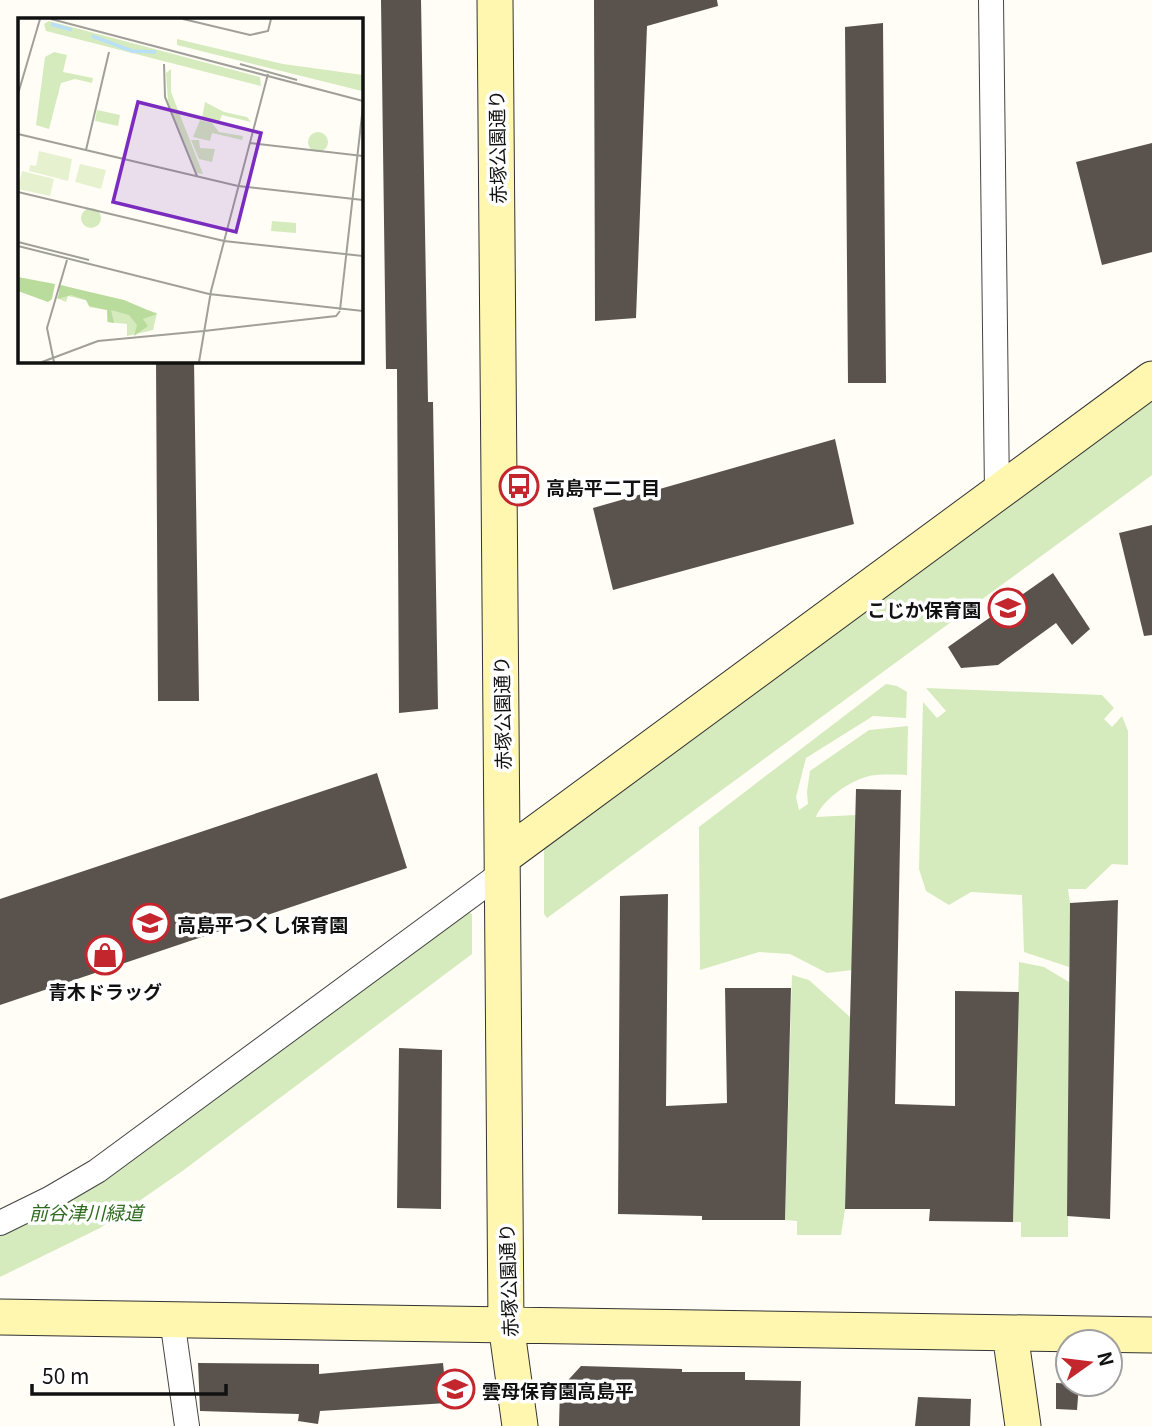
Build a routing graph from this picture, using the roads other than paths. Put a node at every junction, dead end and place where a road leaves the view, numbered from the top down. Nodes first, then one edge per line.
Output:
1 (495, 0) edge
2 (991, 0) edge
3 (1152, 379) edge
4 (997, 493) junction
5 (503, 865) junction
6 (0, 1223) edge
7 (0, 1317) edge
8 (172, 1319) junction
9 (506, 1324) junction
10 (1010, 1333) junction
11 (1152, 1335) edge
12 (187, 1426) edge
13 (520, 1426) edge
14 (1023, 1426) edge

1 - 5 street, 赤塚公園通り
2 - 4 street
3 - 4 street
4 - 5 street
5 - 6 street
5 - 9 street, 赤塚公園通り
7 - 8 street
8 - 9 street
8 - 12 street
9 - 10 street
9 - 13 street, 赤塚公園通り
10 - 11 street
10 - 14 street

